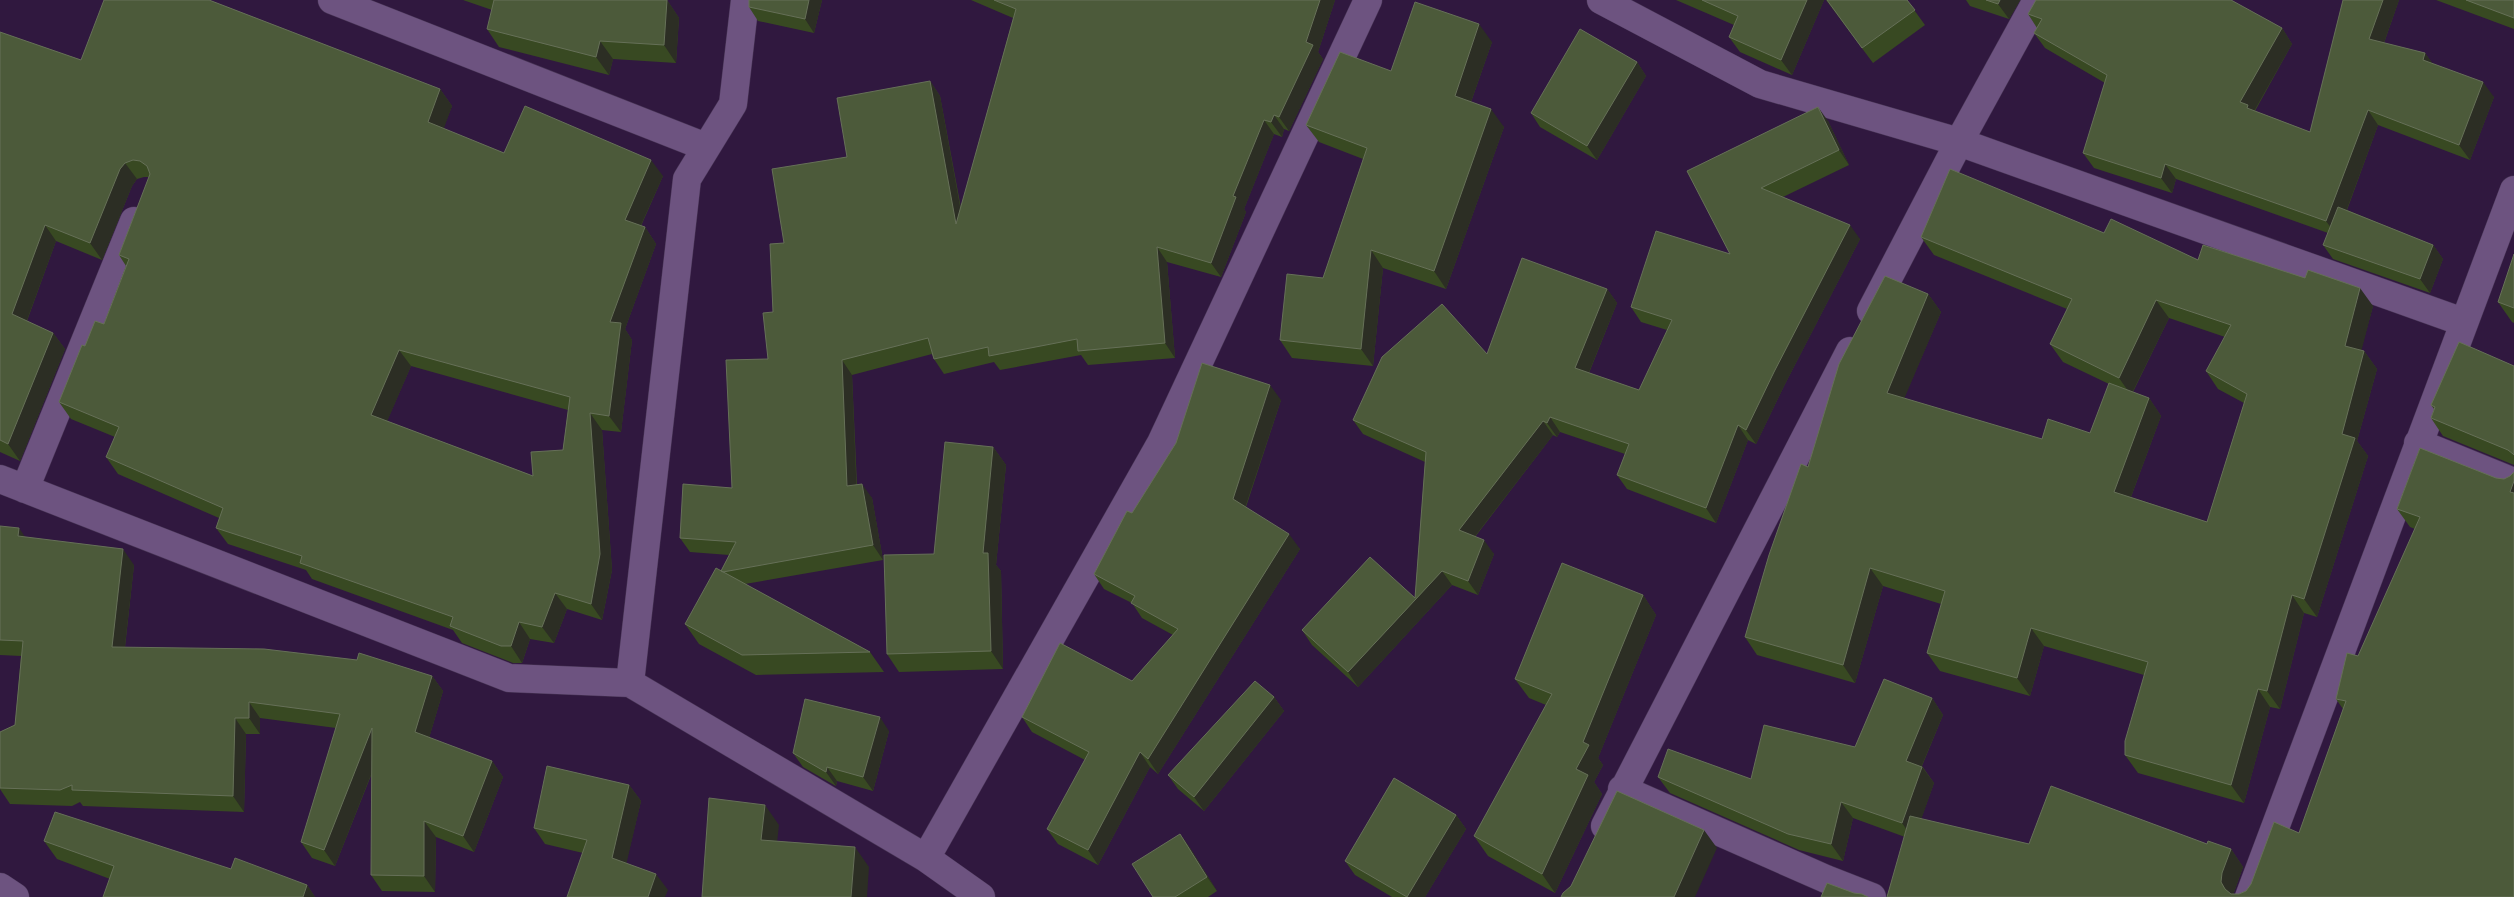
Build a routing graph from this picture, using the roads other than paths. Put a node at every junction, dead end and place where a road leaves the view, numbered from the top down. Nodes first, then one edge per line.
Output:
1 (332, 0) edge
2 (745, 0) edge
3 (1368, 0) edge
4 (1602, 0) edge
5 (2037, 0) edge
6 (1959, 142) junction
7 (706, 147) junction
8 (2514, 190) edge
9 (142, 201) edge
10 (2463, 322) junction
11 (2418, 443) junction
12 (0, 479) edge
13 (2514, 482) edge
14 (25, 489) junction
15 (630, 683) junction
16 (1622, 789) junction
17 (1592, 852) edge
18 (926, 858) junction
19 (0, 886) edge
20 (15, 897) edge
21 (981, 897) edge
22 (1872, 897) edge
23 (2249, 897) edge

1 - 7 street
2 - 7 street
3 - 18 street
4 - 6 street
5 - 6 street
6 - 10 street
6 - 16 street
7 - 15 street
8 - 10 street
9 - 14 street
10 - 11 street
11 - 13 street
11 - 23 street
12 - 14 street
14 - 15 street
15 - 18 street
16 - 17 street
16 - 22 street
18 - 21 street
19 - 20 street

